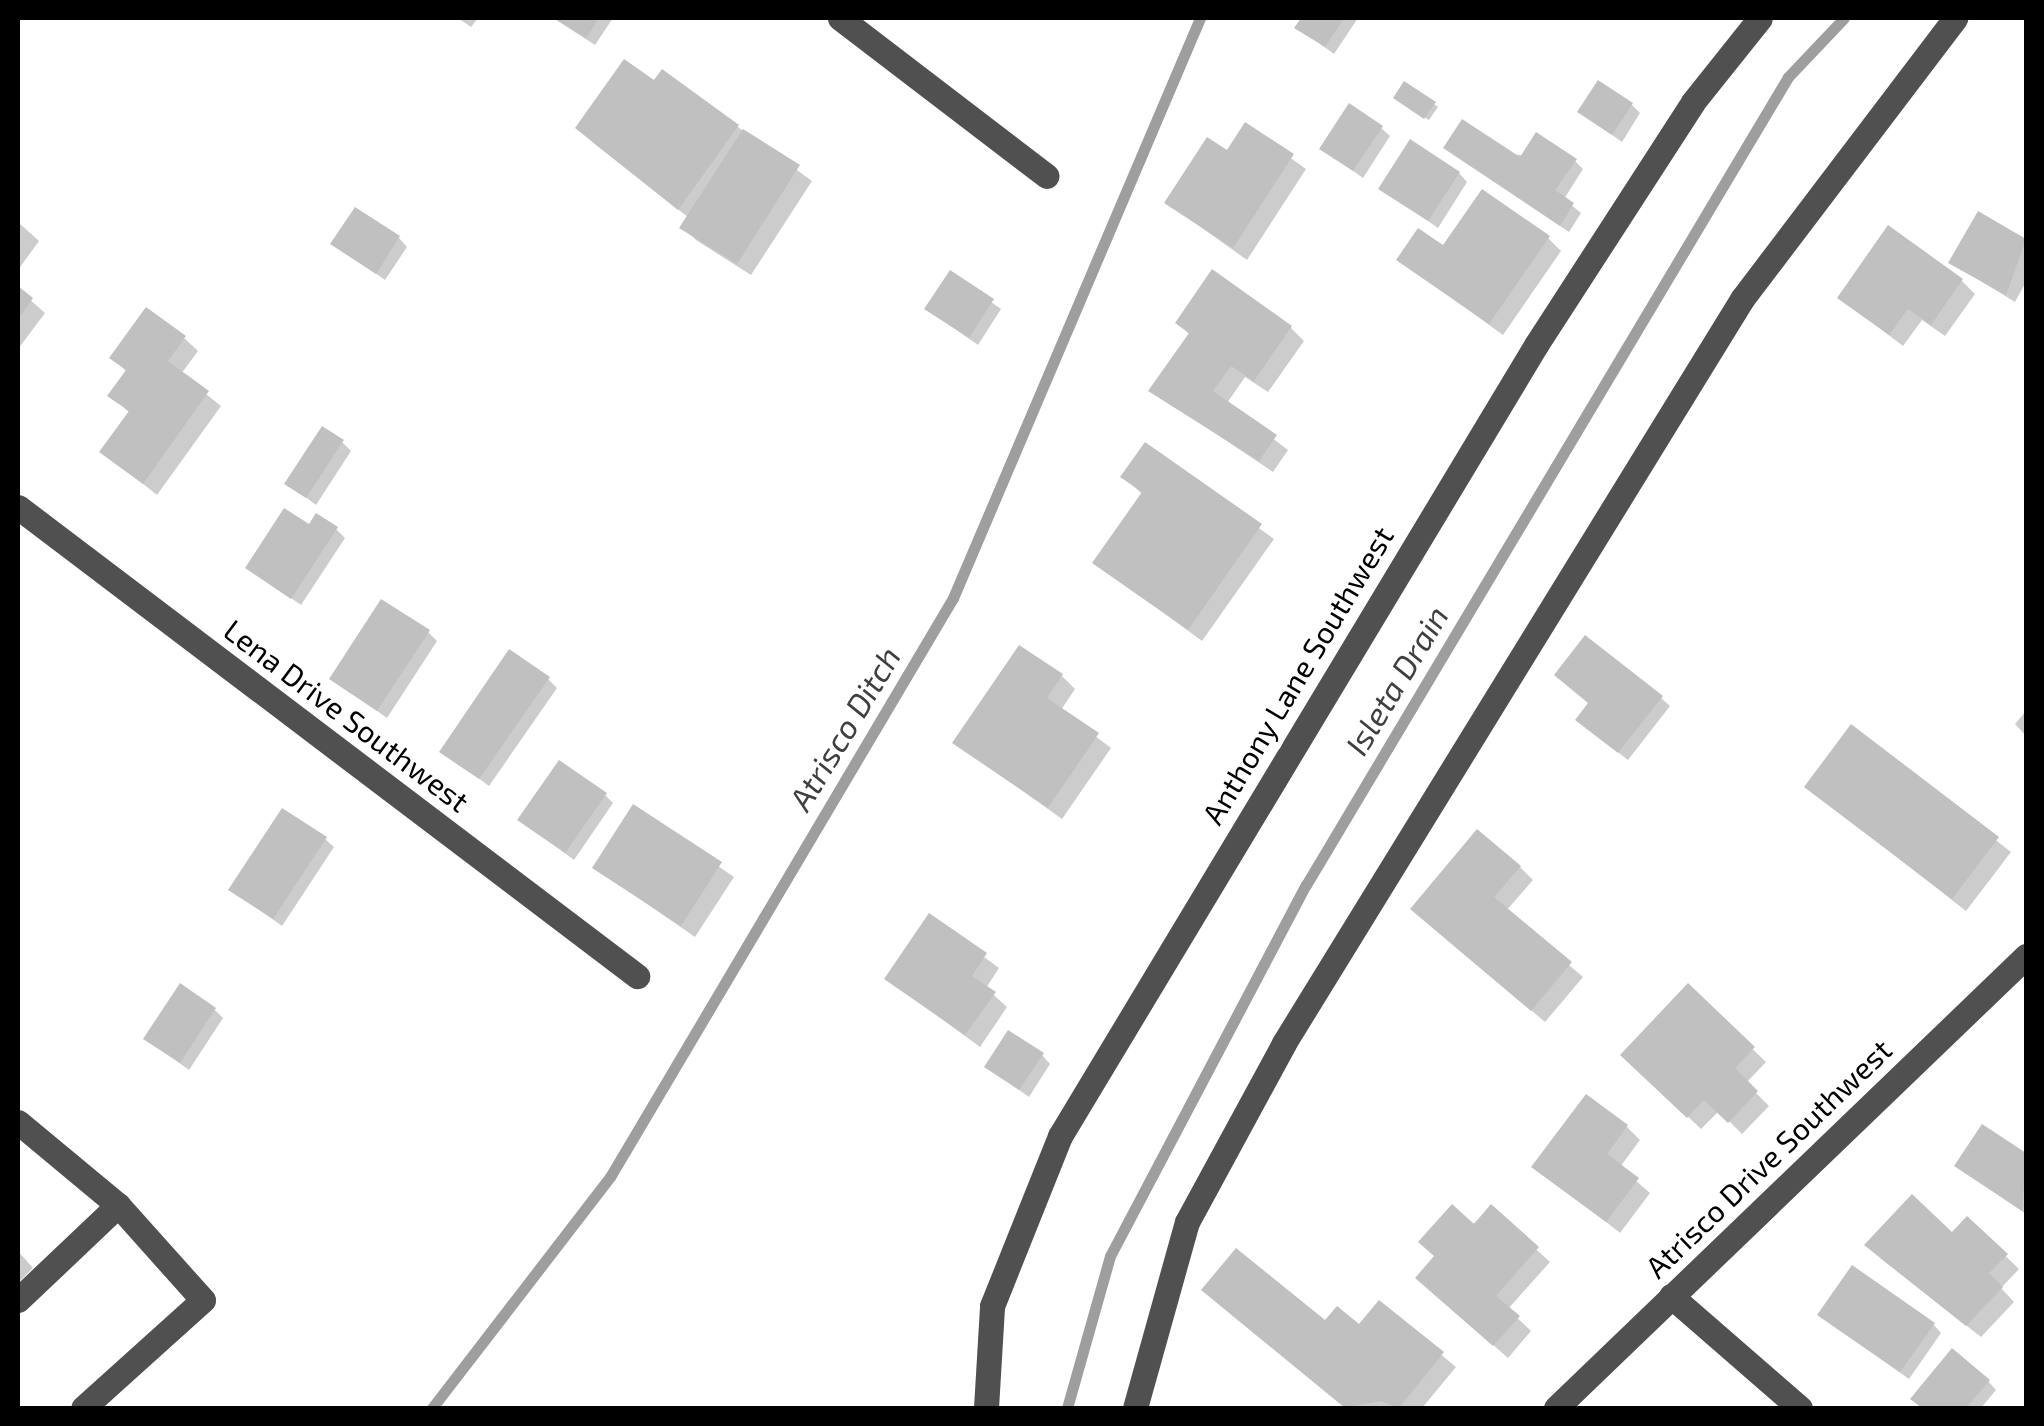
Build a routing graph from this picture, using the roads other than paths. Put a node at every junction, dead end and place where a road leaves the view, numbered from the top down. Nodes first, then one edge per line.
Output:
1 (840, 18) edge
2 (1760, 18) edge
3 (1955, 18) edge
4 (1046, 176) dead end
5 (18, 507) edge
6 (2026, 956) edge
7 (637, 976) dead end
8 (18, 1122) edge
9 (118, 1205) junction
10 (1671, 1296) junction
11 (18, 1300) edge
12 (82, 1408) edge
13 (986, 1408) edge
14 (1135, 1408) edge
15 (1556, 1408) edge
16 (1800, 1408) edge

1 - 4 street
2 - 13 street, Anthony Lane Southwest
3 - 14 street
5 - 7 street, Lena Drive Southwest
6 - 10 street, Atrisco Drive Southwest
8 - 9 street
9 - 11 street
9 - 12 street
10 - 15 street, Atrisco Drive Southwest
10 - 16 street

